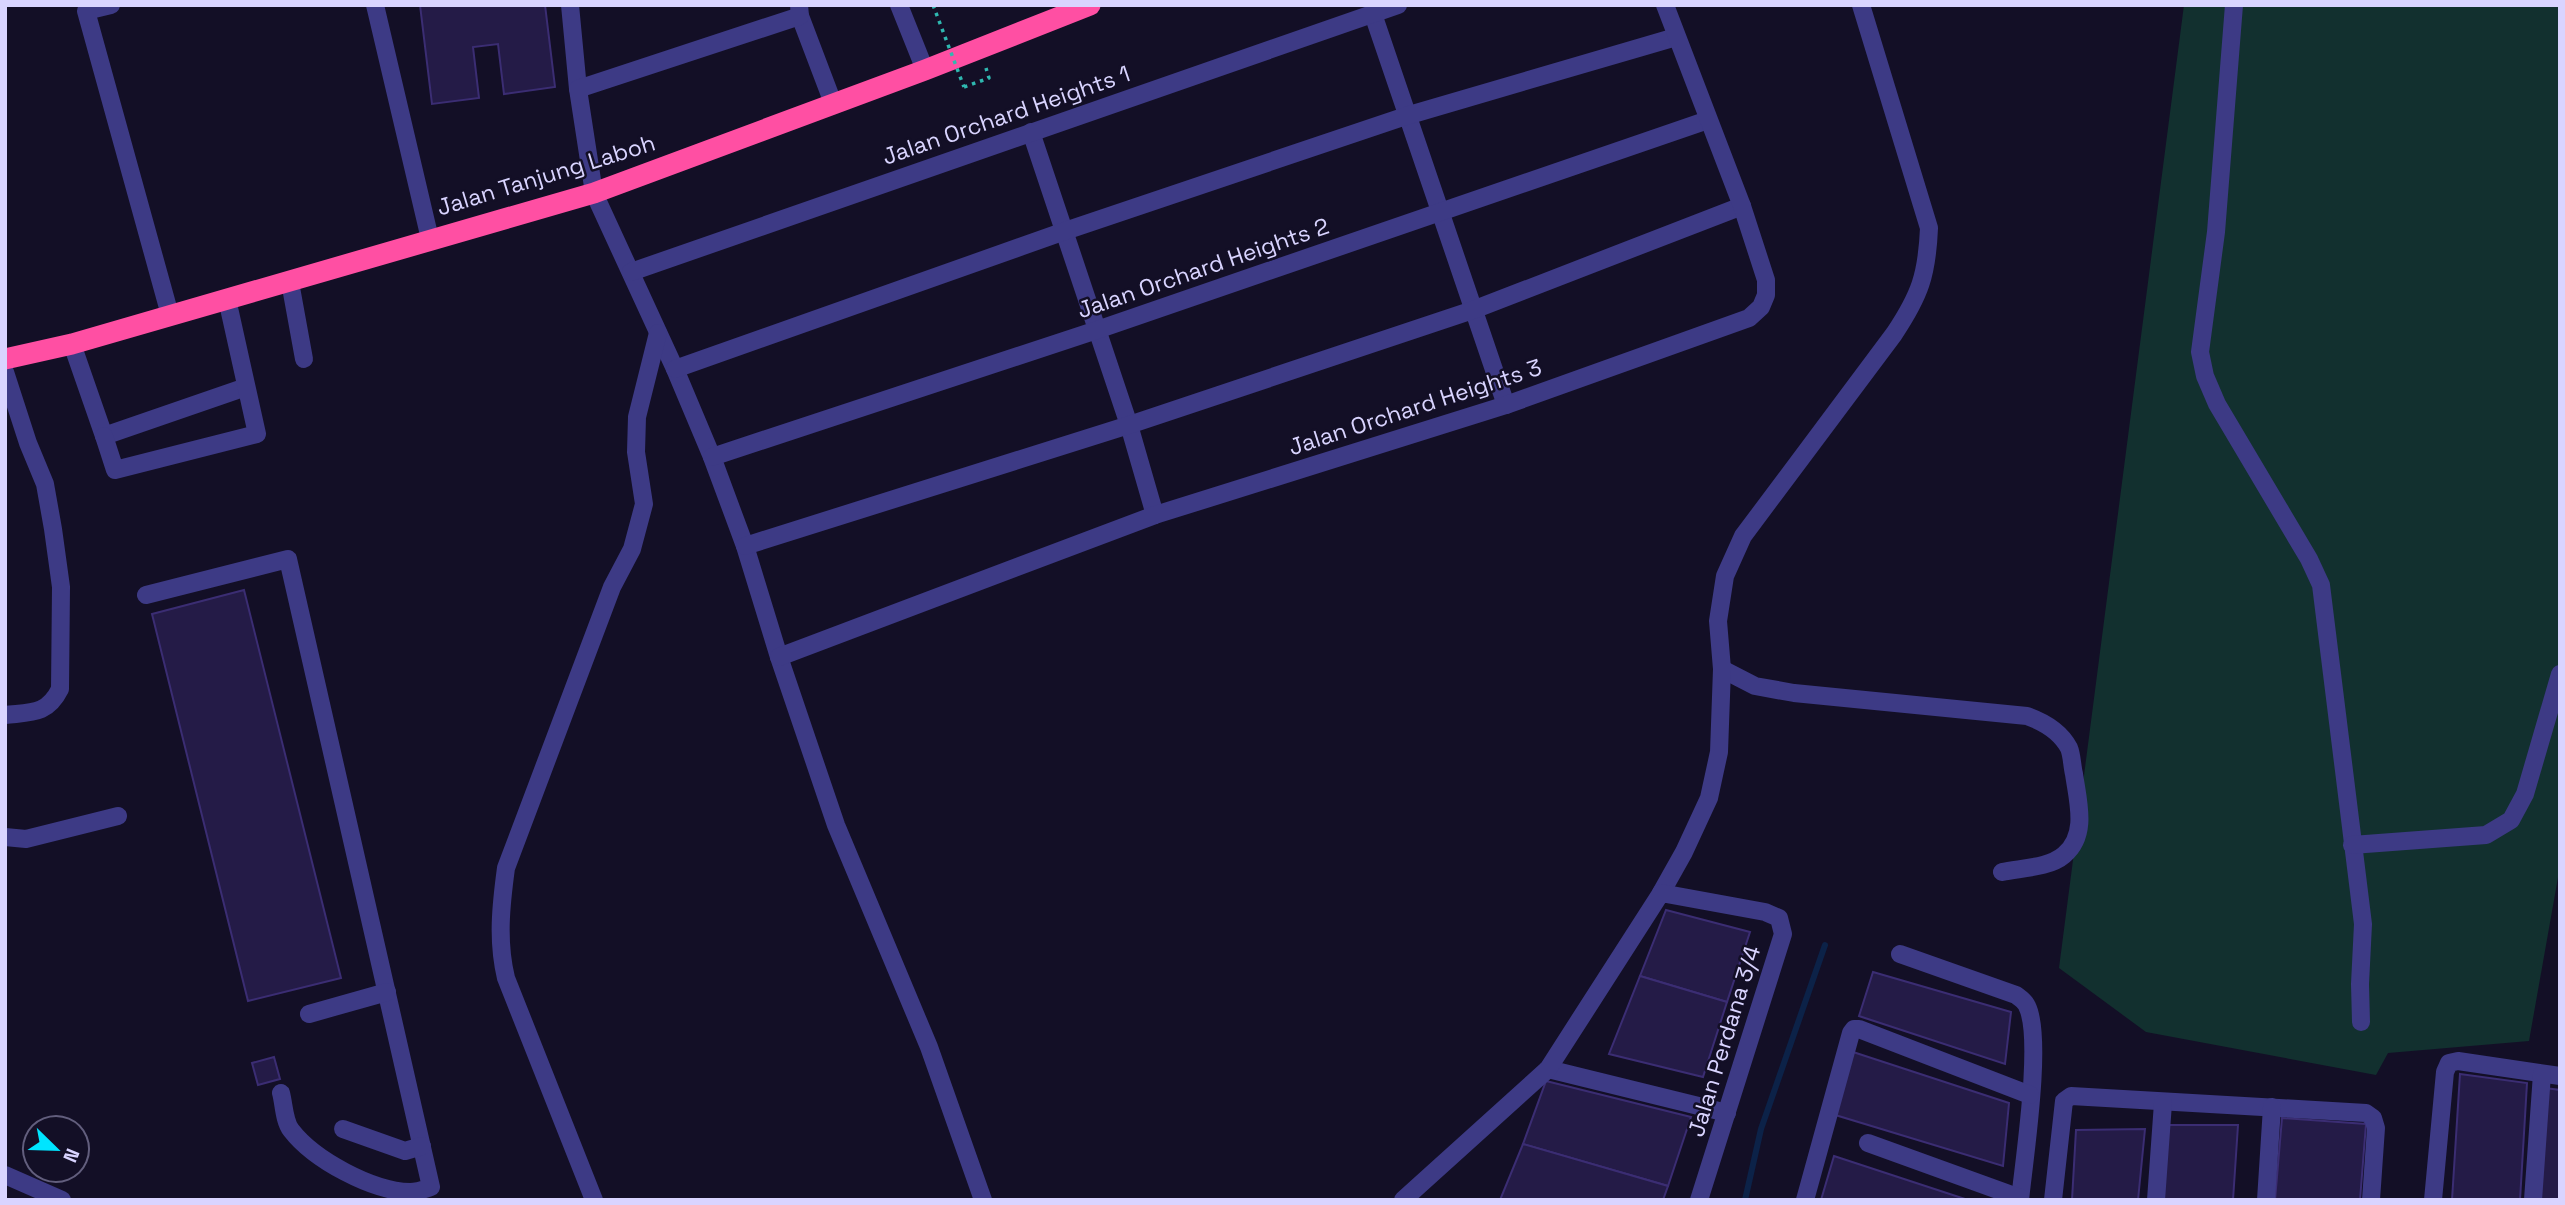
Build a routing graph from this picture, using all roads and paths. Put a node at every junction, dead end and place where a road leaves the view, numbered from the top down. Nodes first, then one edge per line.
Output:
1 (111, 5) edge
2 (375, 5) edge
3 (570, 5) edge
4 (898, 5) edge
5 (933, 5) edge
6 (1090, 5) edge
7 (1398, 5) edge
8 (1665, 5) edge
9 (1861, 5) edge
10 (2234, 5) edge
11 (85, 8) edge
12 (799, 10) edge
13 (1373, 14) junction
14 (1676, 37) junction
15 (925, 70) junction
16 (989, 78) dead end
17 (578, 89) junction
18 (832, 103) junction
19 (1406, 116) junction
20 (1707, 120) junction
21 (1031, 132) junction
22 (594, 193) junction
23 (1742, 206) junction
24 (1439, 212) junction
25 (1065, 231) junction
26 (430, 239) junction
27 (631, 272) junction
28 (289, 282) junction
29 (227, 299) junction
30 (1473, 310) junction
31 (170, 315) junction
32 (1097, 330) junction
33 (658, 333) junction
34 (72, 344) junction
35 (5, 359) edge
36 (304, 359) dead end
37 (675, 369) junction
38 (5, 372) edge
39 (246, 387) junction
40 (1506, 405) junction
41 (1129, 425) junction
42 (104, 436) junction
43 (712, 457) junction
44 (1155, 515) junction
45 (745, 546) junction
46 (146, 595) dead end
47 (779, 657) junction
48 (1722, 669) junction
49 (2560, 674) edge
50 (5, 715) edge
51 (118, 816) dead end
52 (5, 838) edge
53 (2352, 845) junction
54 (2002, 872) dead end
55 (1661, 892) junction
56 (1900, 954) dead end
57 (387, 992) junction
58 (309, 1014) dead end
59 (2361, 1022) dead end
60 (1548, 1069) junction
61 (2551, 1075) edge
62 (281, 1093) dead end
63 (2030, 1095) junction
64 (2163, 1103) junction
65 (2272, 1107) junction
66 (1727, 1113) junction
67 (343, 1129) dead end
68 (1868, 1143) dead end
69 (422, 1146) junction
70 (5, 1175) edge
71 (2020, 1199) edge
72 (62, 1200) edge
73 (594, 1200) edge
74 (983, 1200) edge
75 (1403, 1200) edge
76 (1699, 1200) edge
77 (1805, 1200) edge
78 (2053, 1200) edge
79 (2156, 1200) edge
80 (2266, 1200) edge
81 (2371, 1200) edge
82 (2434, 1200) edge
83 (2533, 1200) edge

1 - 11 street
2 - 26 street
3 - 17 street
4 - 15 street
5 - 16 path, bridge
6 - 15 highway, Jalan Tanjung Laboh
7 - 13 street, Jalan Orchard Heights 1
8 - 14 street, Jalan Orchard Heights 3
9 - 48 street
10 - 53 street
11 - 31 street
12 - 17 street
12 - 18 street
13 - 19 street
13 - 21 street, Jalan Orchard Heights 1
14 - 19 street
14 - 20 street, Jalan Orchard Heights 3
15 - 18 highway, Jalan Tanjung Laboh
17 - 22 street
18 - 22 highway, Jalan Tanjung Laboh
19 - 24 street
19 - 25 street
20 - 23 street, Jalan Orchard Heights 3
20 - 24 street, Jalan Orchard Heights 2
21 - 25 street
21 - 27 street, Jalan Orchard Heights 1
22 - 26 highway, Jalan Tanjung Laboh
22 - 27 street
23 - 30 street
23 - 40 street, Jalan Orchard Heights 3
24 - 30 street
24 - 32 street, Jalan Orchard Heights 2
25 - 32 street
25 - 37 street
26 - 28 highway, Jalan Tanjung Laboh
27 - 33 street
28 - 29 highway, Jalan Tanjung Laboh
28 - 36 street
29 - 31 highway, Jalan Tanjung Laboh
29 - 39 street
30 - 40 street
30 - 41 street
31 - 34 highway, Jalan Tanjung Laboh
32 - 41 street
32 - 43 street, Jalan Orchard Heights 2
33 - 37 street
33 - 73 street
34 - 35 highway, Jalan Tanjung Laboh
34 - 42 street
37 - 43 street
38 - 50 street
39 - 42 street
39 - 42 street
40 - 44 street, Jalan Orchard Heights 3
41 - 44 street
41 - 45 street
43 - 45 street
44 - 47 street, Jalan Orchard Heights 3
45 - 47 street
46 - 57 street
47 - 74 street
48 - 54 street
48 - 55 street
49 - 53 street
51 - 52 street
53 - 59 street
55 - 60 street
55 - 66 street, Jalan Perdana 3/4
56 - 63 street
57 - 58 street
57 - 69 street
60 - 66 street
60 - 75 street
61 - 82 street
61 - 83 street
62 - 69 street
63 - 71 street
63 - 77 street
64 - 65 street
64 - 78 street
64 - 79 street
65 - 80 street
65 - 81 street
66 - 76 street, Jalan Perdana 3/4
67 - 69 street
68 - 71 street
70 - 72 street

